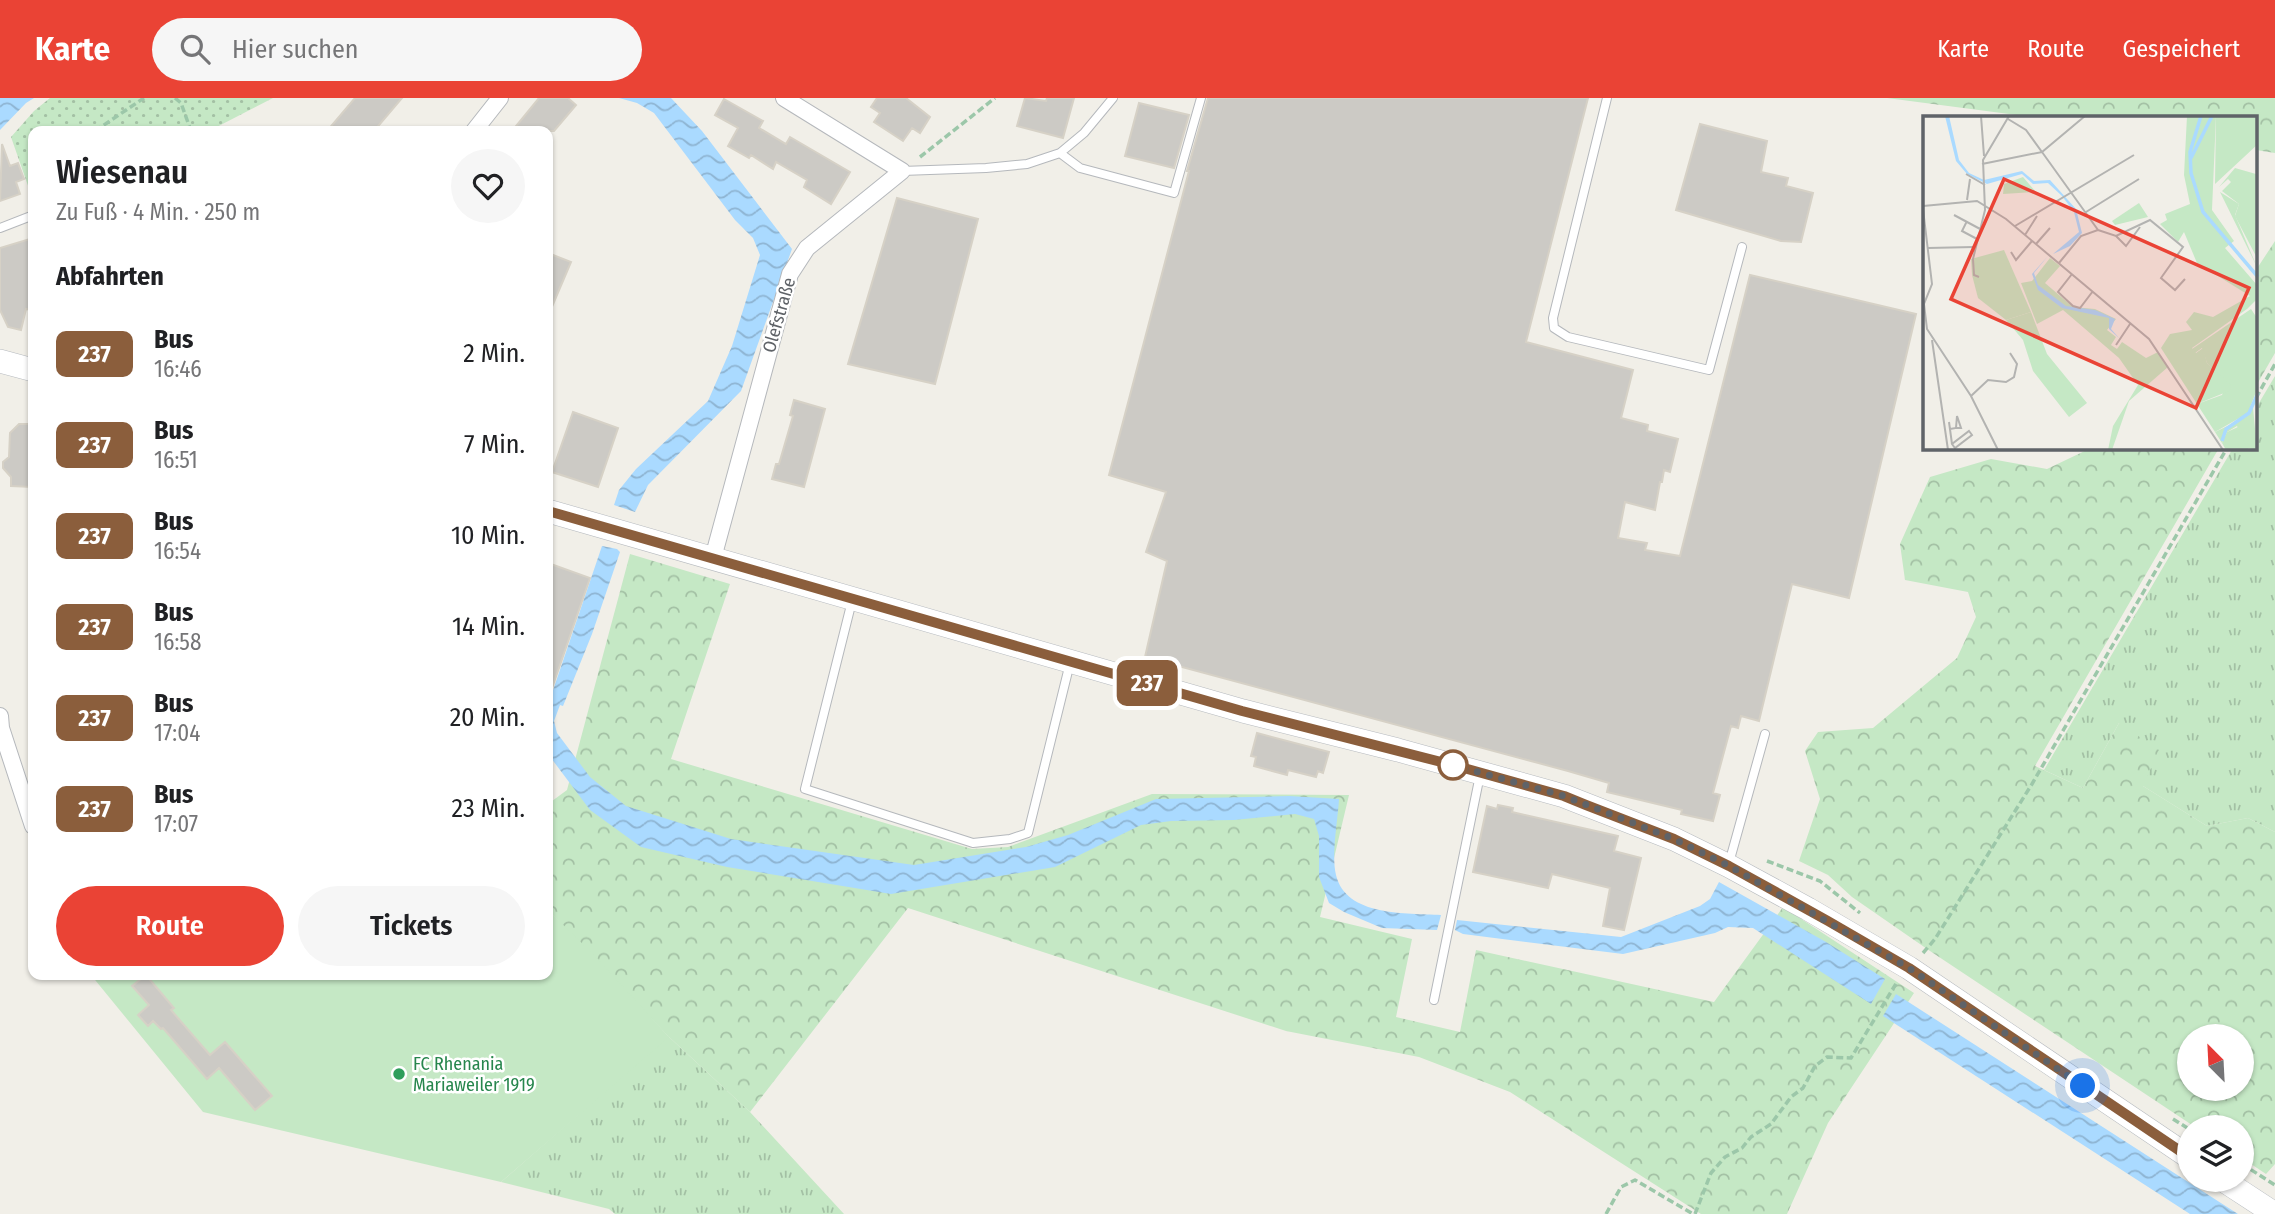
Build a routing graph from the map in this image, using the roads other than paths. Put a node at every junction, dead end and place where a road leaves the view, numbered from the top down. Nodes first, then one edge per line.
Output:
1 (500, 98) edge
2 (784, 98) edge
3 (1113, 98) edge
4 (1201, 98) edge
5 (1606, 98) edge
6 (478, 126) edge
7 (1060, 153) junction
8 (902, 171) junction
9 (28, 218) edge
10 (0, 228) edge
11 (1742, 247) dead end
12 (0, 361) edge
13 (28, 369) edge
14 (553, 513) edge
15 (713, 558) junction
16 (853, 598) junction
17 (1070, 661) junction
18 (0, 724) edge
19 (1765, 734) dead end
20 (1480, 772) junction
21 (28, 811) edge
22 (1729, 866) junction
23 (1434, 1000) dead end
24 (2177, 1149) edge
25 (2241, 1192) edge
26 (2275, 1214) edge

1 - 6 street
2 - 8 street
3 - 7 lane
4 - 7 lane
5 - 11 lane
7 - 8 lane
8 - 15 street, Olefstraße
9 - 10 lane
12 - 13 main road
14 - 15 main road
15 - 16 main road
16 - 17 main road
16 - 17 lane
17 - 20 main road
18 - 21 street
19 - 22 lane
20 - 22 main road
20 - 23 lane
22 - 24 main road
25 - 26 main road

